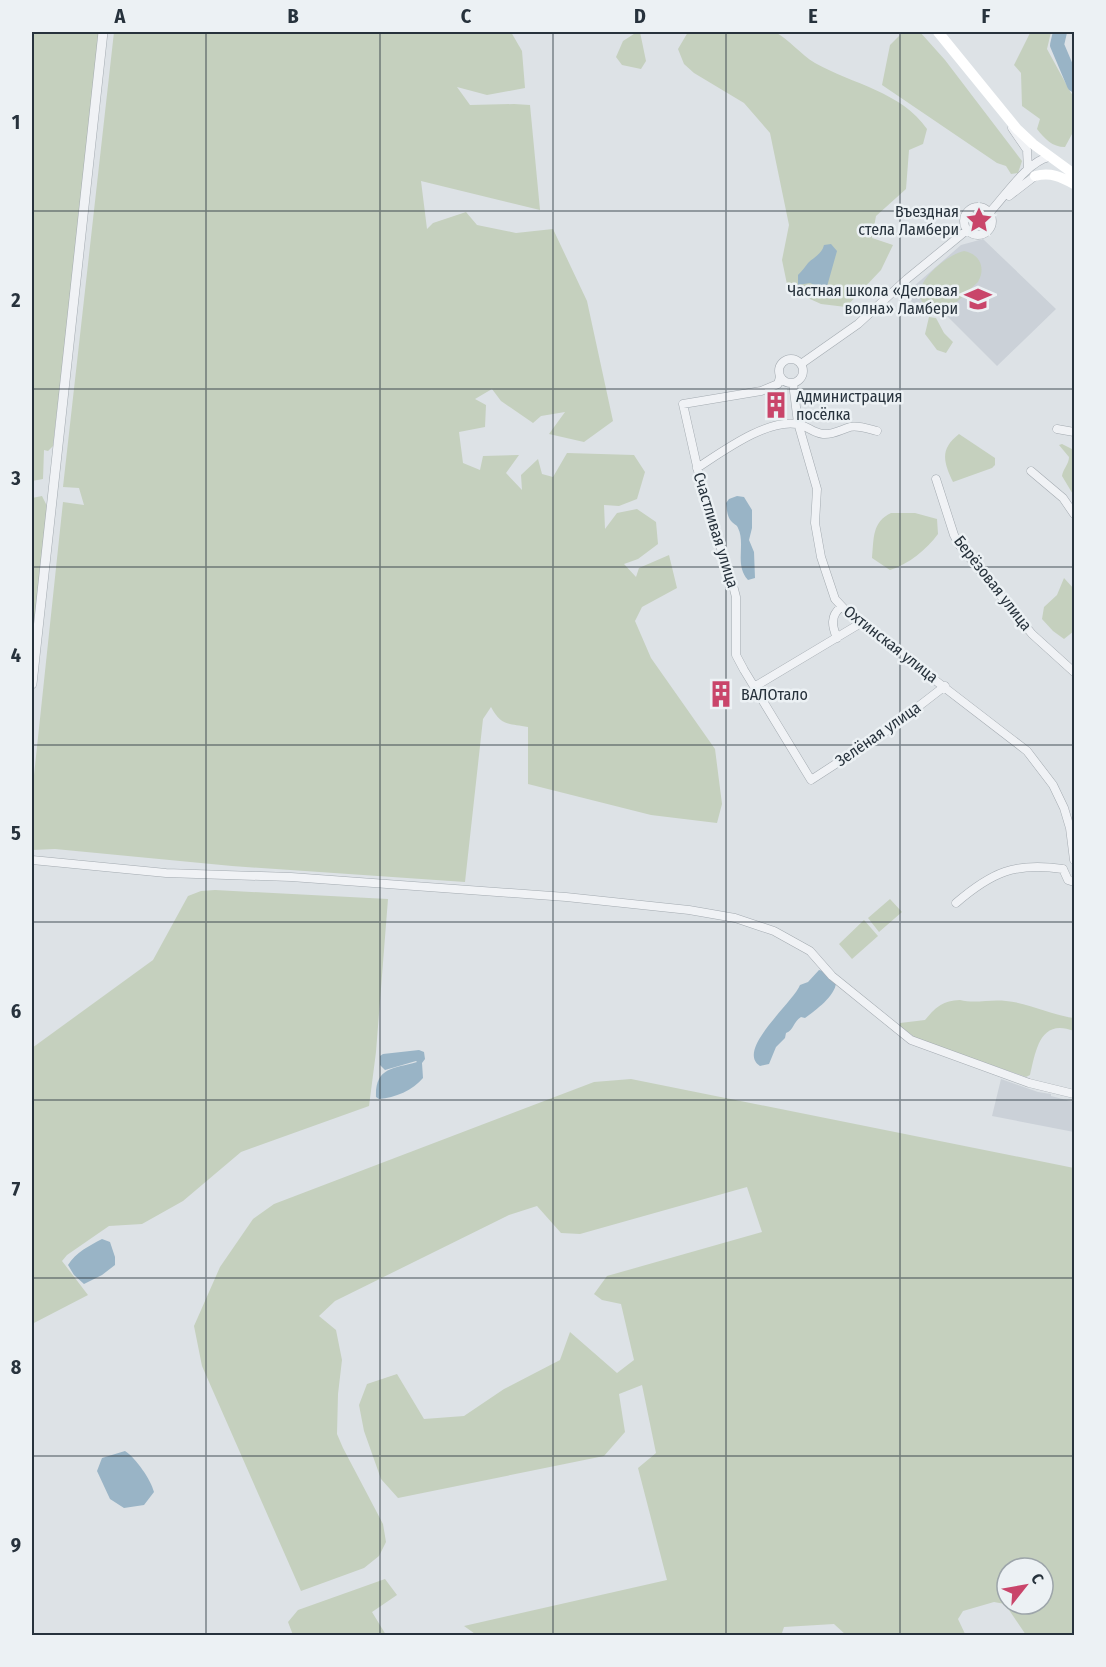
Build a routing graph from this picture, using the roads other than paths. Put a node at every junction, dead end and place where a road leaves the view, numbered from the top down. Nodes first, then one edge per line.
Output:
1 (104, 32) edge
2 (938, 32) edge
3 (1008, 118) junction
4 (1049, 157) junction
5 (1032, 173) junction
6 (1074, 174) edge
7 (1074, 184) edge
8 (993, 209) junction
9 (967, 230) junction
10 (801, 364) junction
11 (780, 377) junction
12 (793, 383) junction
13 (798, 423) junction
14 (1057, 429) dead end
15 (877, 430) dead end
16 (1074, 432) edge
17 (697, 468) junction
18 (1031, 471) dead end
19 (936, 479) dead end
20 (1074, 513) edge
21 (841, 607) junction
22 (861, 623) junction
23 (837, 638) junction
24 (1074, 672) edge
25 (32, 684) edge
26 (945, 686) junction
27 (754, 687) junction
28 (811, 780) joint
29 (32, 860) edge
30 (1074, 860) edge
31 (1064, 869) junction
32 (1074, 882) edge
33 (956, 903) dead end
34 (1074, 1094) edge

1 - 25 street
2 - 3 main road
3 - 4 main road
3 - 5 street
4 - 5 main road
4 - 6 main road
5 - 7 main road
5 - 8 street
8 - 9 street
8 - 9 street
9 - 10 street
10 - 11 street
10 - 12 street
11 - 12 street
11 - 17 street, Счастливая улица
12 - 13 street, Охтинская улица
13 - 15 street
13 - 17 street
13 - 21 street, Охтинская улица
14 - 16 street
17 - 27 street, Счастливая улица
18 - 20 street
19 - 24 street, Берёзовая улица
21 - 22 street, Охтинская улица
21 - 23 street
22 - 23 street
22 - 26 street, Охтинская улица
23 - 27 street
26 - 28 street, Зелёная улица
26 - 30 street, Охтинская улица
27 - 28 street, Счастливая улица
29 - 34 street
30 - 31 street, Охтинская улица
31 - 32 street
31 - 33 street

